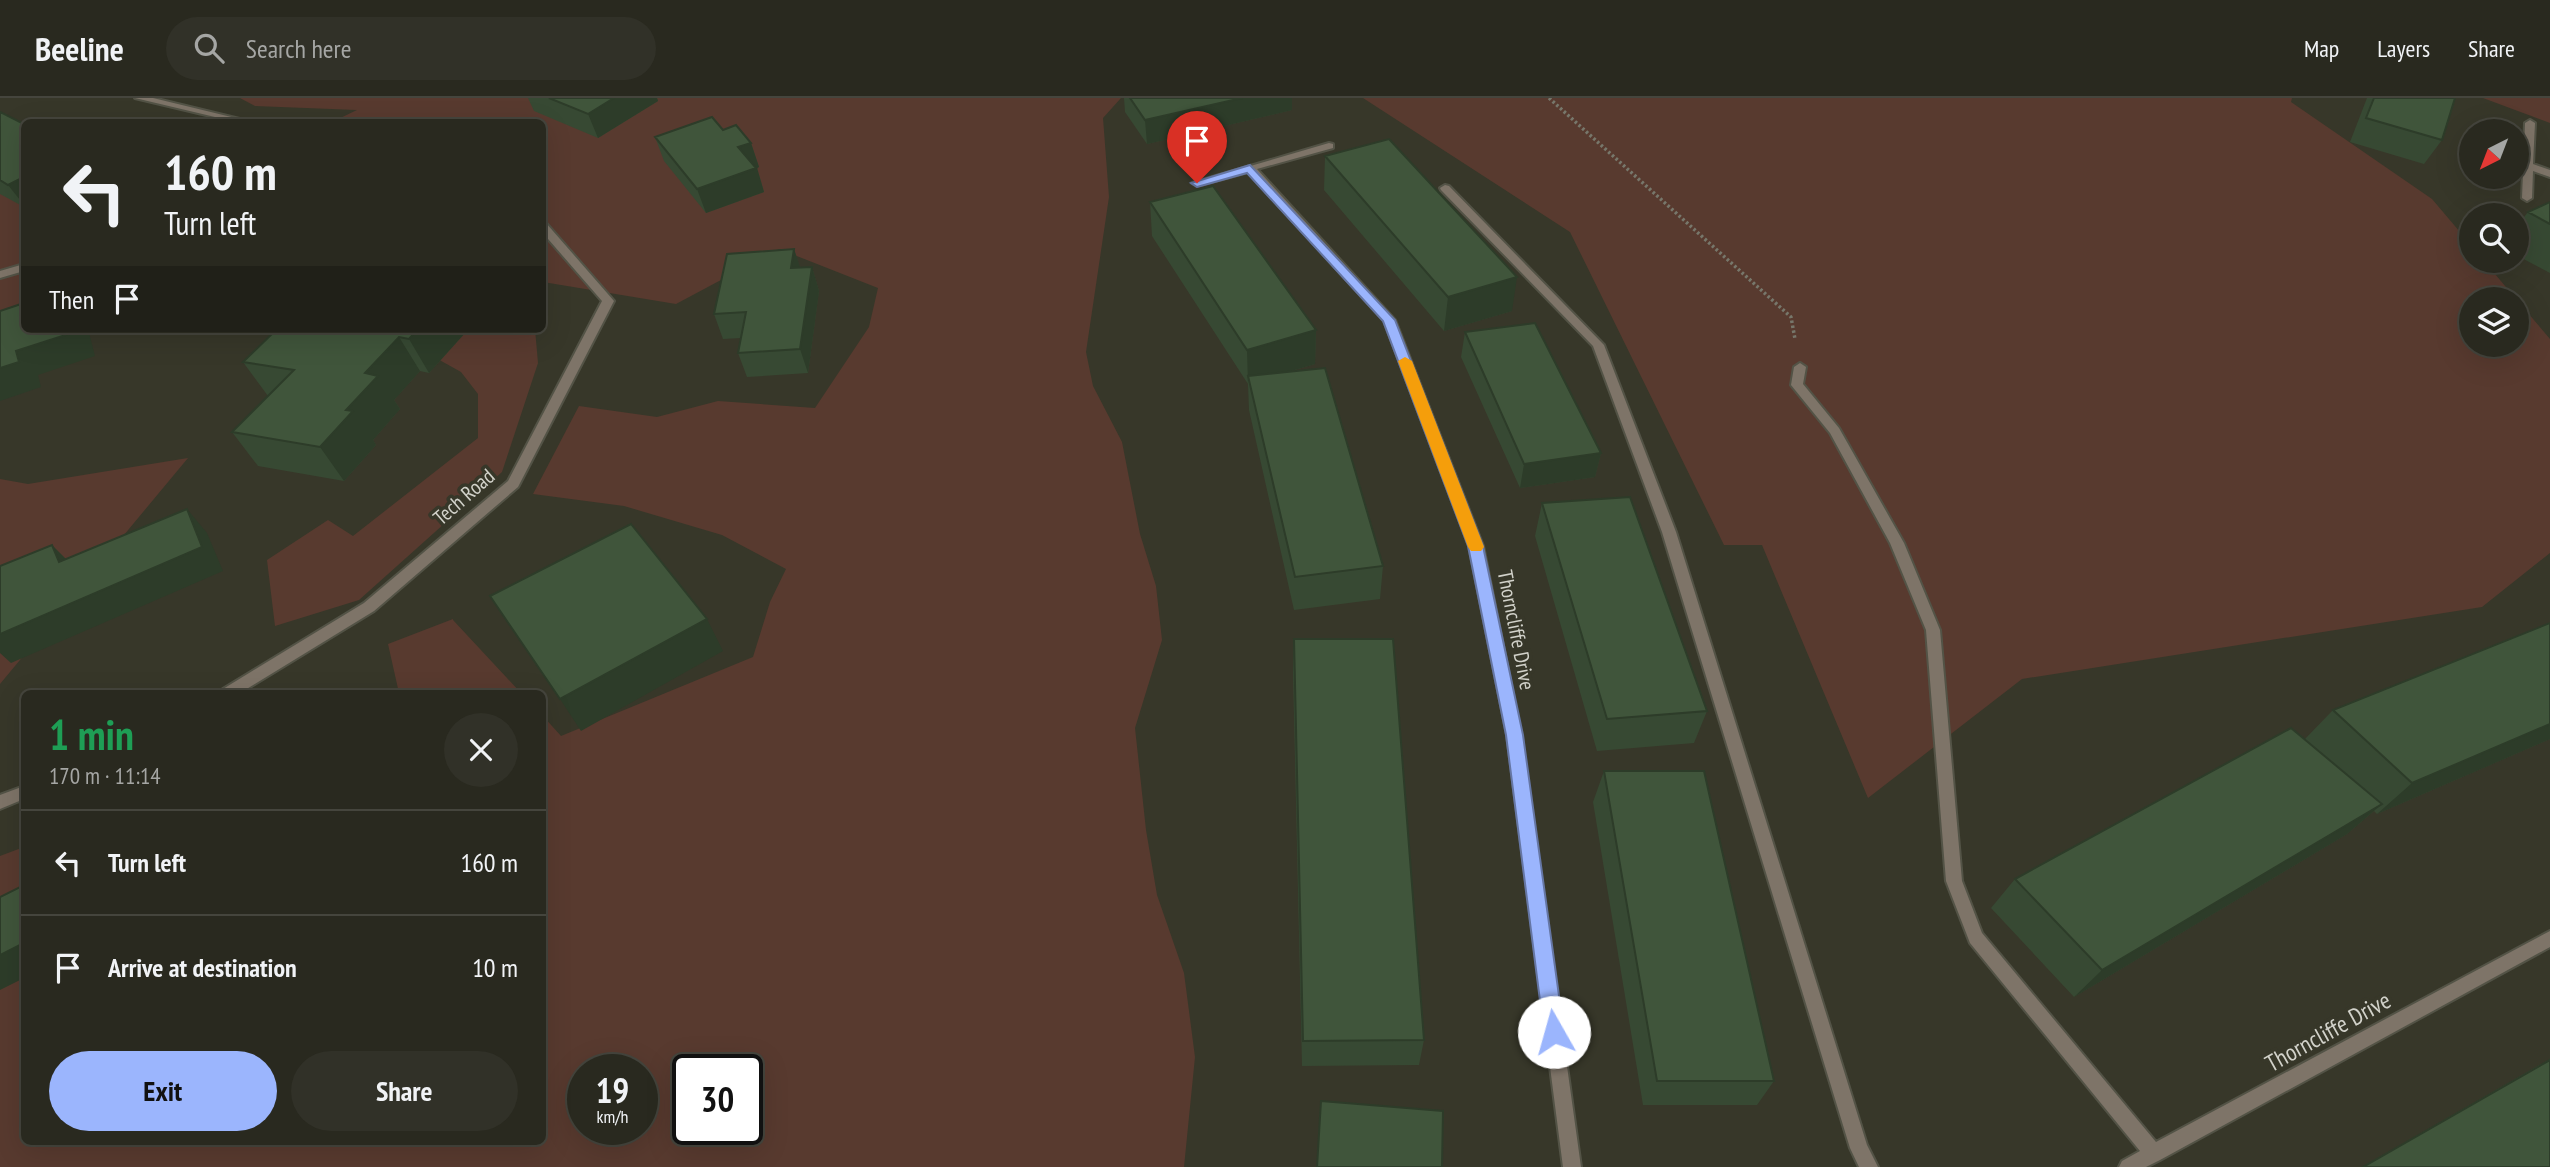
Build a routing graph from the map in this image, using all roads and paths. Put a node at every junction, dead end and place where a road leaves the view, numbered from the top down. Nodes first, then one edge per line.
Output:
1 (140, 98) edge
2 (1549, 98) edge
3 (234, 119) edge
4 (2530, 123) dead end
5 (1329, 146) dead end
6 (2529, 166) joint
7 (1250, 168) junction
8 (2550, 174) edge
9 (1197, 183) dead end
10 (1445, 188) dead end
11 (2528, 189) edge
12 (2527, 198) dead end
13 (546, 230) edge
14 (21, 268) edge
15 (0, 275) edge
16 (1800, 367) joint
17 (233, 690) edge
18 (21, 793) edge
19 (0, 802) edge
20 (2550, 939) edge
21 (2154, 1154) junction
22 (1572, 1167) edge
23 (1869, 1167) edge
24 (2129, 1167) edge

1 - 3 street
2 - 16 path
4 - 6 street
5 - 7 street
6 - 8 street
7 - 9 street
7 - 22 street, Thorncliffe Drive
10 - 23 street
11 - 12 street
13 - 17 street, Tech Road
14 - 15 street
16 - 21 street
18 - 19 street
20 - 21 street, Thorncliffe Drive
21 - 24 street, Thorncliffe Drive

